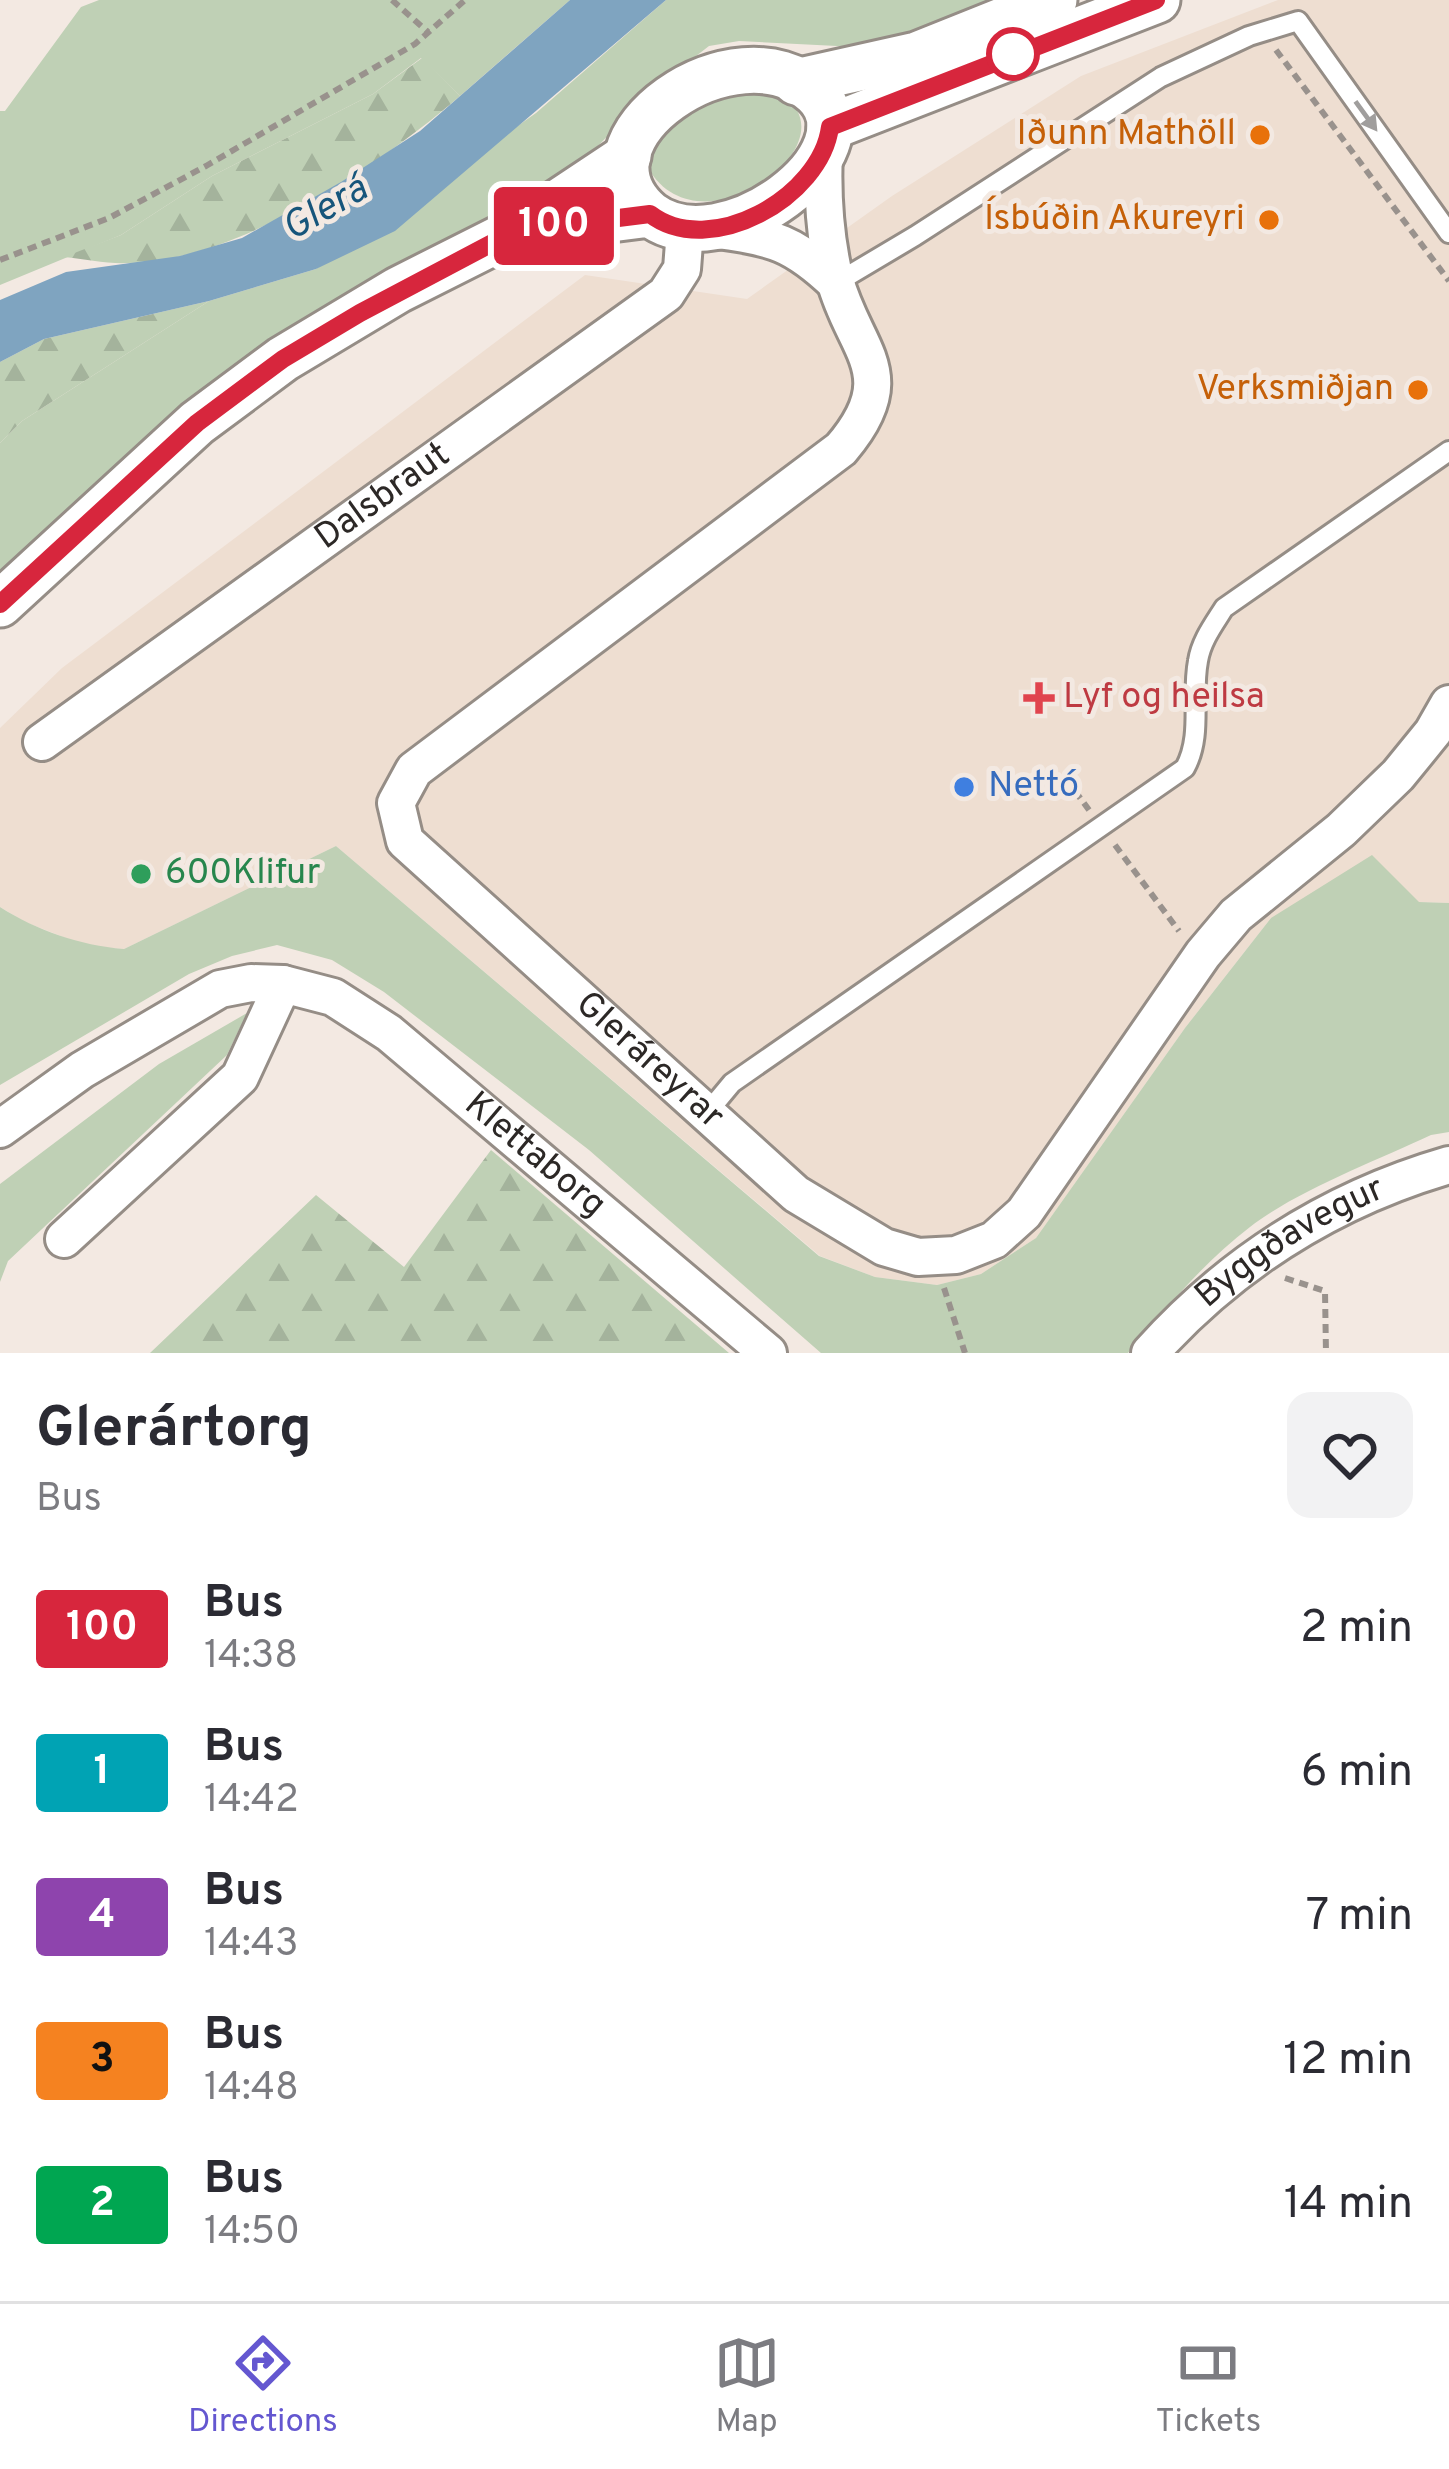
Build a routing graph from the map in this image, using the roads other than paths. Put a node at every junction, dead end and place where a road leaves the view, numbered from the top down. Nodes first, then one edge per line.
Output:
1 (1054, 0) edge
2 (1156, 0) edge
3 (796, 82) junction
4 (827, 139) junction
5 (628, 155) junction
6 (682, 224) junction
7 (515, 231) junction
8 (1449, 233) edge
9 (836, 283) junction
10 (1449, 451) edge
11 (0, 604) edge
12 (1449, 704) edge
13 (42, 742) dead end
14 (283, 984) junction
15 (707, 1113) junction
16 (0, 1129) edge
17 (1449, 1165) edge
18 (64, 1239) dead end
19 (768, 1353) edge
20 (1150, 1353) edge

1 - 3 street
2 - 4 street
3 - 4 street
3 - 5 street
4 - 6 street
4 - 9 street, Gleráreyrar
5 - 6 street
5 - 7 street
6 - 7 street
6 - 9 street, Gleráreyrar
6 - 13 street, Dalsbraut
7 - 11 street
9 -> 8 lane
9 - 15 street, Gleráreyrar
10 - 15 lane
12 - 15 street, Gleráreyrar
14 - 16 street, Klettaborg
14 - 18 street
14 - 19 street, Klettaborg
17 - 20 street, Byggðavegur

